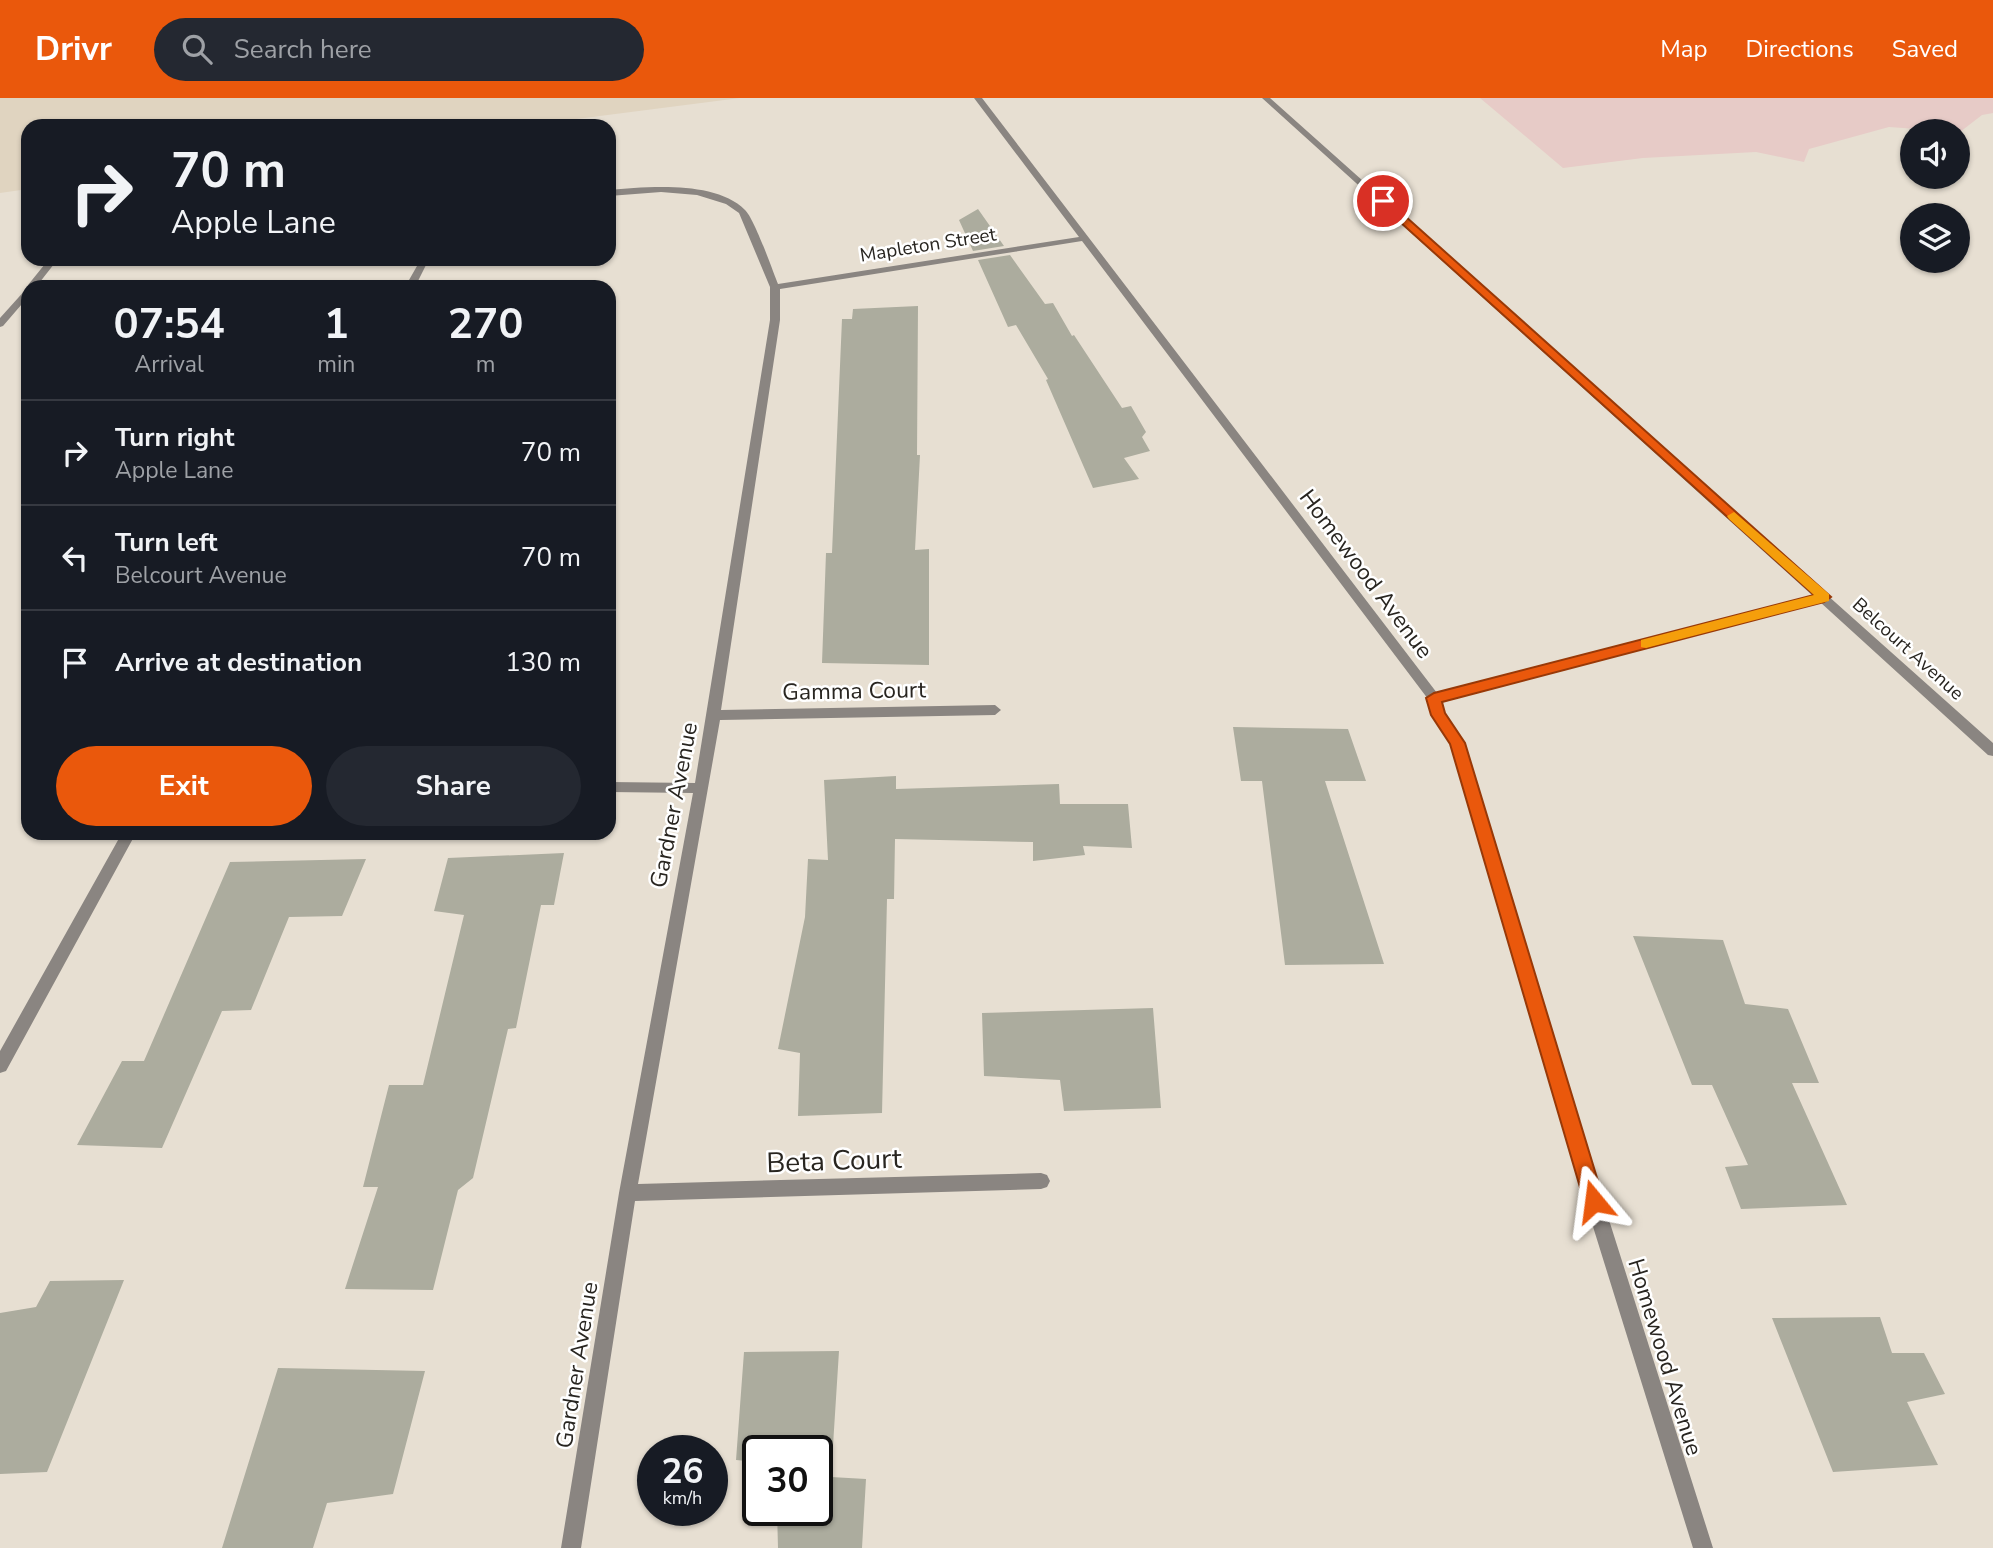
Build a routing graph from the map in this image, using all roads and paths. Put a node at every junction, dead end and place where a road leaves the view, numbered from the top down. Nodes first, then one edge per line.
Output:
1 (978, 98) edge
2 (1266, 98) edge
3 (616, 193) edge
4 (1086, 237) junction
5 (48, 266) edge
6 (37, 280) edge
7 (775, 287) junction
8 (21, 300) edge
9 (0, 324) edge
10 (1824, 597) junction
11 (1434, 698) junction
12 (995, 710) dead end
13 (714, 715) junction
14 (1993, 751) edge
15 (616, 787) edge
16 (699, 788) junction
17 (125, 840) edge
18 (0, 1066) edge
19 (1041, 1181) dead end
20 (628, 1194) junction
21 (571, 1548) edge
22 (1703, 1548) edge

1 - 4 street, Homewood Avenue
2 - 10 street, Belcourt Avenue
3 - 7 street, Gardner Avenue
4 - 7 street, Mapleton Street
4 - 11 street, Homewood Avenue
5 - 6 street
7 - 13 street, Gardner Avenue
8 - 9 street
10 - 11 street
10 - 14 street, Belcourt Avenue
11 - 22 street, Homewood Avenue
12 - 13 street, Gamma Court
13 - 16 street, Gardner Avenue
15 - 16 street
16 - 20 street, Gardner Avenue
17 - 18 street
19 - 20 street, Beta Court
20 - 21 street, Gardner Avenue

